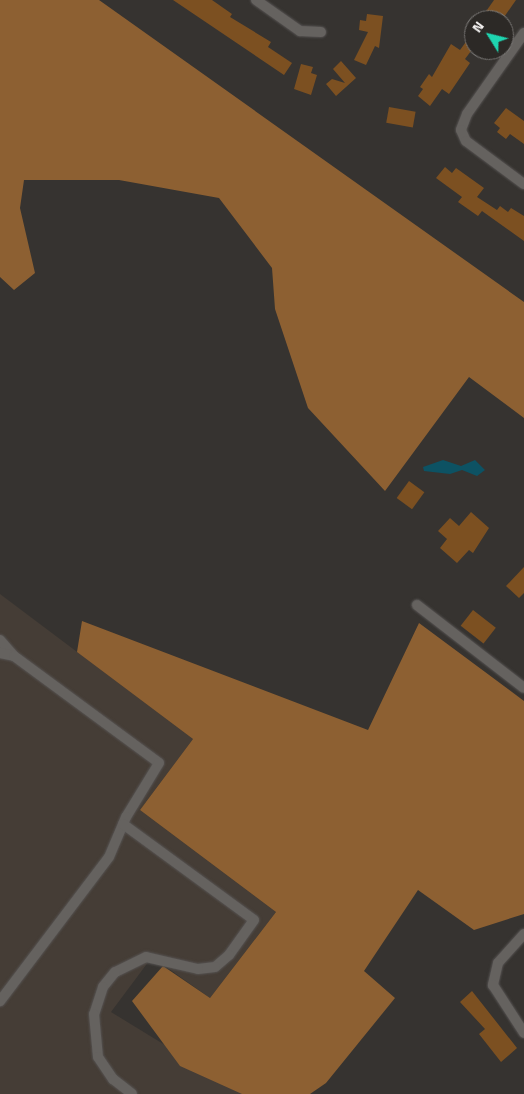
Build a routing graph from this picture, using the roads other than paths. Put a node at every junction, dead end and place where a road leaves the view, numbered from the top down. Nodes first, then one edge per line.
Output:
1 (256, 0) edge
2 (321, 32) dead end
3 (524, 32) edge
4 (524, 184) edge
5 (417, 605) dead end
6 (0, 640) edge
7 (0, 653) edge
8 (14, 656) junction
9 (524, 688) edge
10 (123, 824) junction
11 (524, 934) edge
12 (0, 1001) edge
13 (524, 1033) edge
14 (132, 1094) edge

1 - 2 street
3 - 4 street
5 - 9 street
6 - 8 street
7 - 8 street
8 - 10 street
10 - 12 street
10 - 14 street
11 - 13 street

